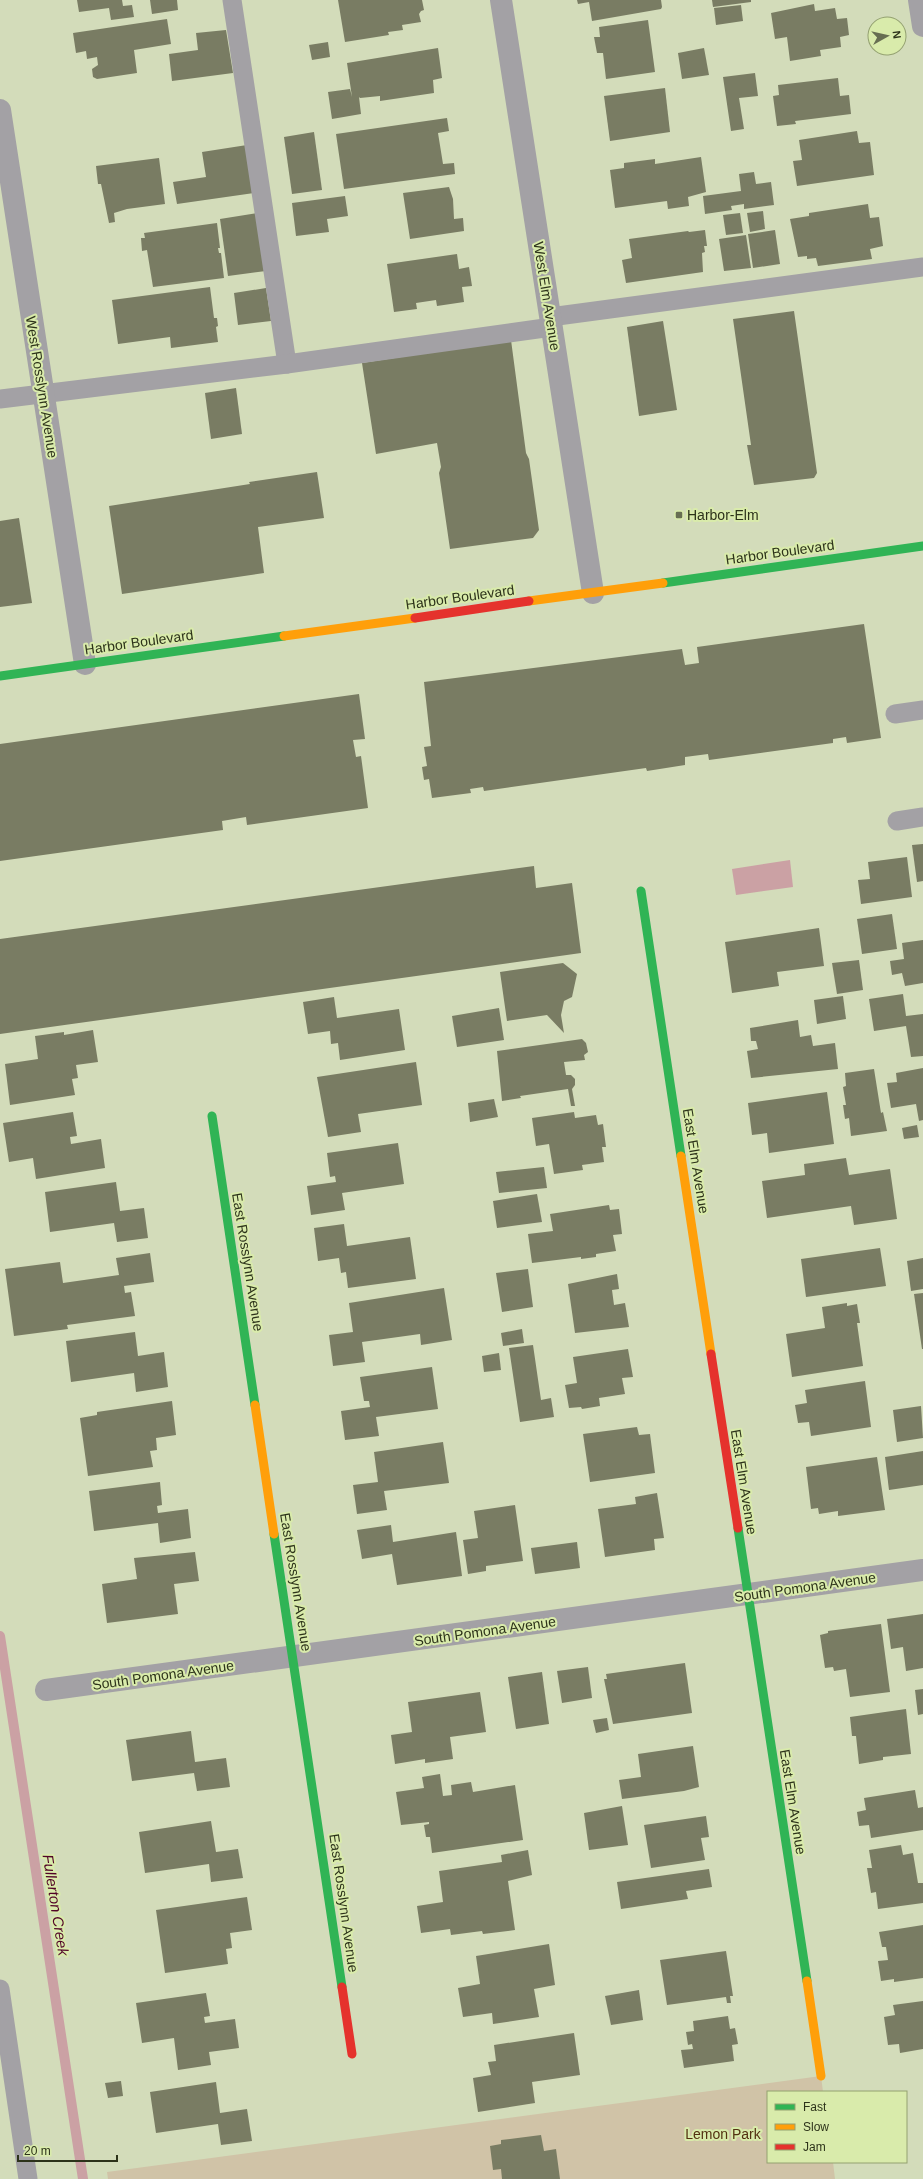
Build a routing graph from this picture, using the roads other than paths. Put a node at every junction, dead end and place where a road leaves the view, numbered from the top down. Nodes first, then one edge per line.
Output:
1 (232, 0) edge
2 (501, 0) edge
3 (919, 0) edge
4 (923, 26) edge
5 (0, 110) edge
6 (923, 267) edge
7 (551, 322) junction
8 (287, 364) junction
9 (43, 394) junction
10 (0, 399) edge
11 (923, 546) edge
12 (593, 593) junction
13 (85, 664) junction
14 (0, 676) edge
15 (923, 710) edge
16 (895, 714) dead end
17 (923, 817) edge
18 (896, 821) dead end
19 (641, 891) dead end
20 (212, 1116) dead end
21 (923, 1570) edge
22 (748, 1595) junction
23 (293, 1658) junction
24 (46, 1690) dead end
25 (0, 1989) edge
26 (352, 2054) dead end
27 (821, 2076) dead end
28 (28, 2179) edge

1 - 8 lane
2 - 7 street, West Elm Avenue
3 - 4 street
5 - 9 street, West Rosslynn Avenue
6 - 7 lane
7 - 8 lane
7 - 12 street, West Elm Avenue
8 - 9 lane
9 - 10 lane
9 - 13 street, West Rosslynn Avenue
11 - 12 street, Harbor Boulevard
12 - 13 street, Harbor Boulevard
13 - 14 street, Harbor Boulevard
15 - 16 lane
17 - 18 lane
19 - 22 street, East Elm Avenue
20 - 23 street, East Rosslynn Avenue
21 - 22 street, South Pomona Avenue
22 - 23 street, South Pomona Avenue
22 - 27 street, East Elm Avenue
23 - 24 street, South Pomona Avenue
23 - 26 street, East Rosslynn Avenue
25 - 28 lane

